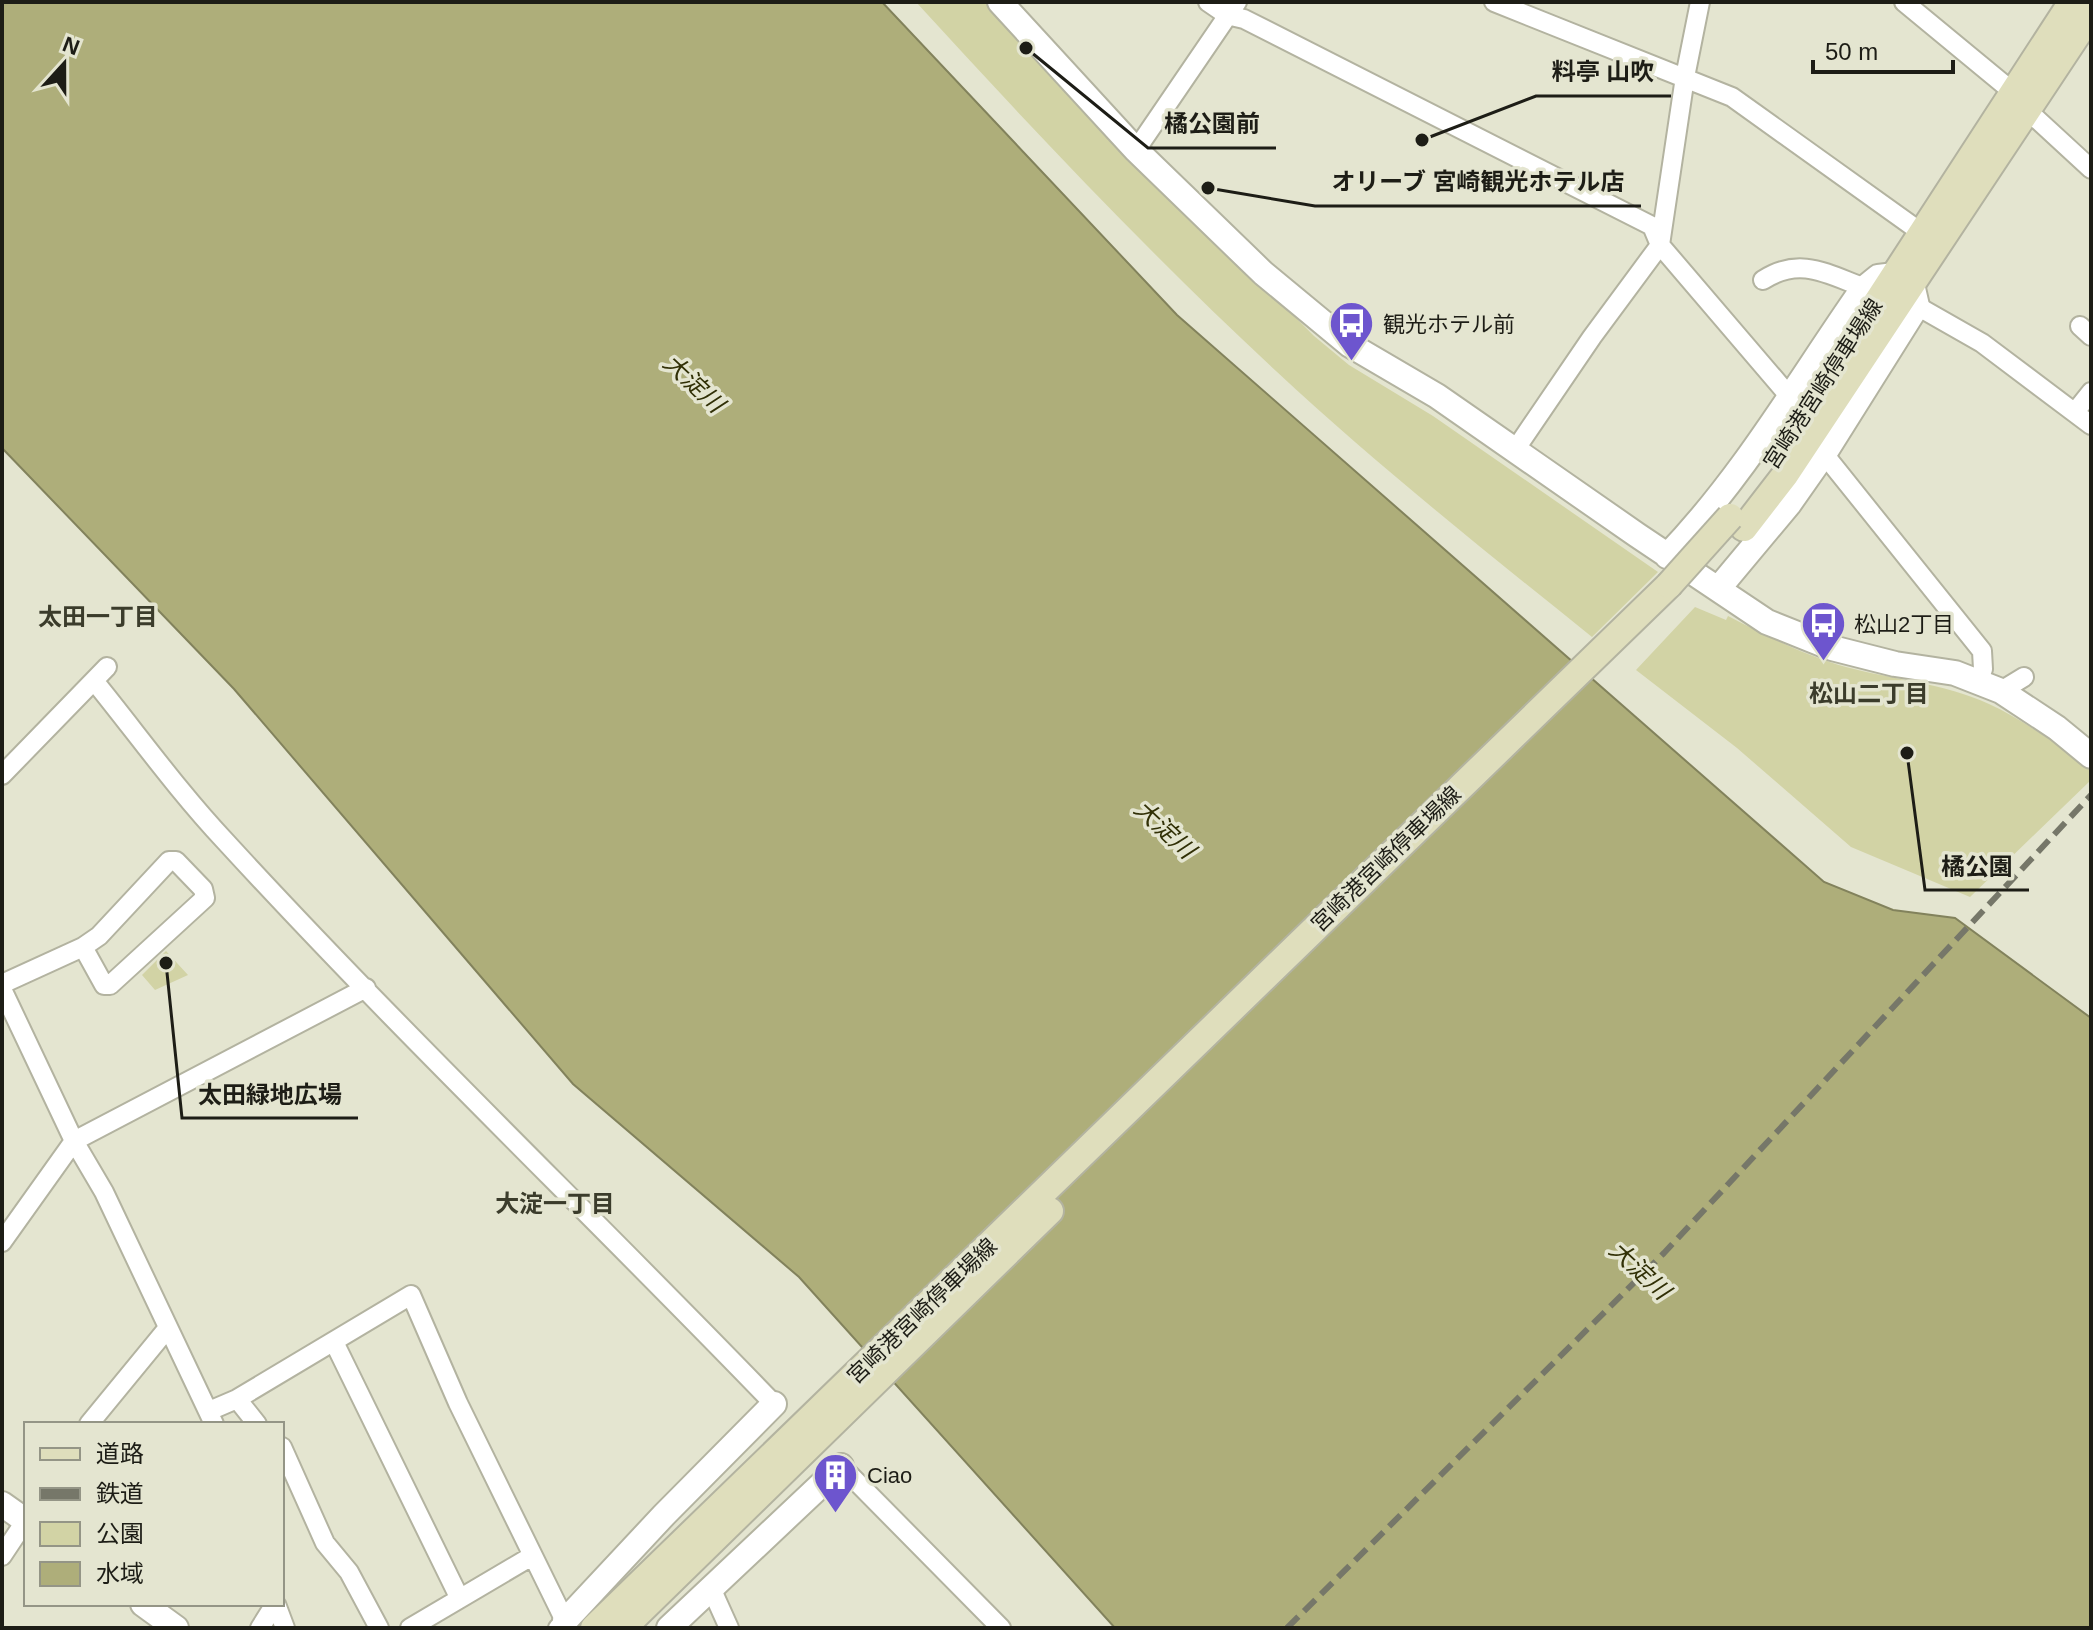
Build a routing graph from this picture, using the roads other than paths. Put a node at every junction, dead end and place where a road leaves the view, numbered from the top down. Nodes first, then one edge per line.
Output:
1 (1000, 2) edge
2 (1208, 2) edge
3 (1494, 2) edge
4 (1700, 2) edge
5 (1904, 2) edge
6 (2072, 2) edge
7 (1232, 8) edge
8 (2091, 14) edge
9 (1685, 77) junction
10 (2020, 101) junction
11 (1136, 150) junction
12 (2091, 169) edge
13 (1922, 233) junction
14 (1660, 245) junction
15 (1763, 280) dead end
16 (1865, 288) junction
17 (1908, 288) junction
18 (2091, 392) edge
19 (1790, 397) junction
20 (2075, 412) junction
21 (2091, 425) edge
22 (1515, 450) junction
23 (1824, 454) junction
24 (1667, 556) junction
25 (1718, 589) junction
26 (2024, 677) dead end
27 (1989, 686) junction
28 (2091, 756) edge
29 (2, 775) edge
30 (83, 947) junction
31 (2, 986) edge
32 (366, 988) junction
33 (74, 1141) junction
34 (2, 1242) edge
35 (167, 1329) junction
36 (334, 1342) junction
37 (237, 1399) junction
38 (841, 1402) junction
39 (774, 1404) joint
40 (211, 1417) edge
41 (91, 1422) edge
42 (255, 1422) edge
43 (284, 1451) edge
44 (841, 1466) joint
45 (2, 1504) edge
46 (24, 1520) edge
47 (24, 1524) edge
48 (2, 1556) edge
49 (532, 1556) junction
50 (711, 1588) junction
51 (459, 1597) junction
52 (146, 1606) edge
53 (275, 1606) edge
54 (277, 1606) edge
55 (562, 1624) edge
56 (176, 1628) edge
57 (260, 1628) edge
58 (285, 1628) edge
59 (379, 1628) edge
60 (410, 1628) edge
61 (594, 1628) edge
62 (623, 1628) edge
63 (669, 1628) edge
64 (729, 1628) edge
65 (1001, 1628) edge

1 - 11 street
2 - 7 street
3 - 9 street
4 - 9 street
5 - 10 street
6 - 10 main road, 宮崎港宮崎停車場線
7 - 11 street
7 - 14 street
8 - 10 main road, 宮崎港宮崎停車場線
9 - 13 street
9 - 14 street
10 - 12 street
10 - 13 main road, 宮崎港宮崎停車場線
10 - 17 main road, 宮崎港宮崎停車場線
11 - 22 street
13 - 17 main road, 宮崎港宮崎停車場線
14 - 19 street
14 - 22 street
15 - 16 street
16 - 17 street
16 - 19 street
17 - 20 street
17 - 23 street
17 - 38 main road, 宮崎港宮崎停車場線
18 - 20 street
19 - 24 street
20 - 21 street
22 - 24 street
23 - 25 street
23 - 27 street
24 - 25 street
25 - 27 street
26 - 27 street
27 - 28 street
29 - 32 street
30 - 30 street
30 - 31 street
31 - 33 street
32 - 33 street
32 - 39 street
33 - 34 street
33 - 35 street
35 - 40 street
35 - 41 street
36 - 37 street
36 - 49 street
36 - 51 street
37 - 40 street
37 - 42 street
38 - 61 main road, 宮崎港宮崎停車場線
38 - 62 main road, 宮崎港宮崎停車場線
39 - 55 street
43 - 59 street
44 - 50 street
44 - 65 street
45 - 46 street
47 - 48 street
49 - 51 street
49 - 55 street
50 - 63 street
50 - 64 street
51 - 60 street
52 - 56 street
53 - 57 street
54 - 58 street

